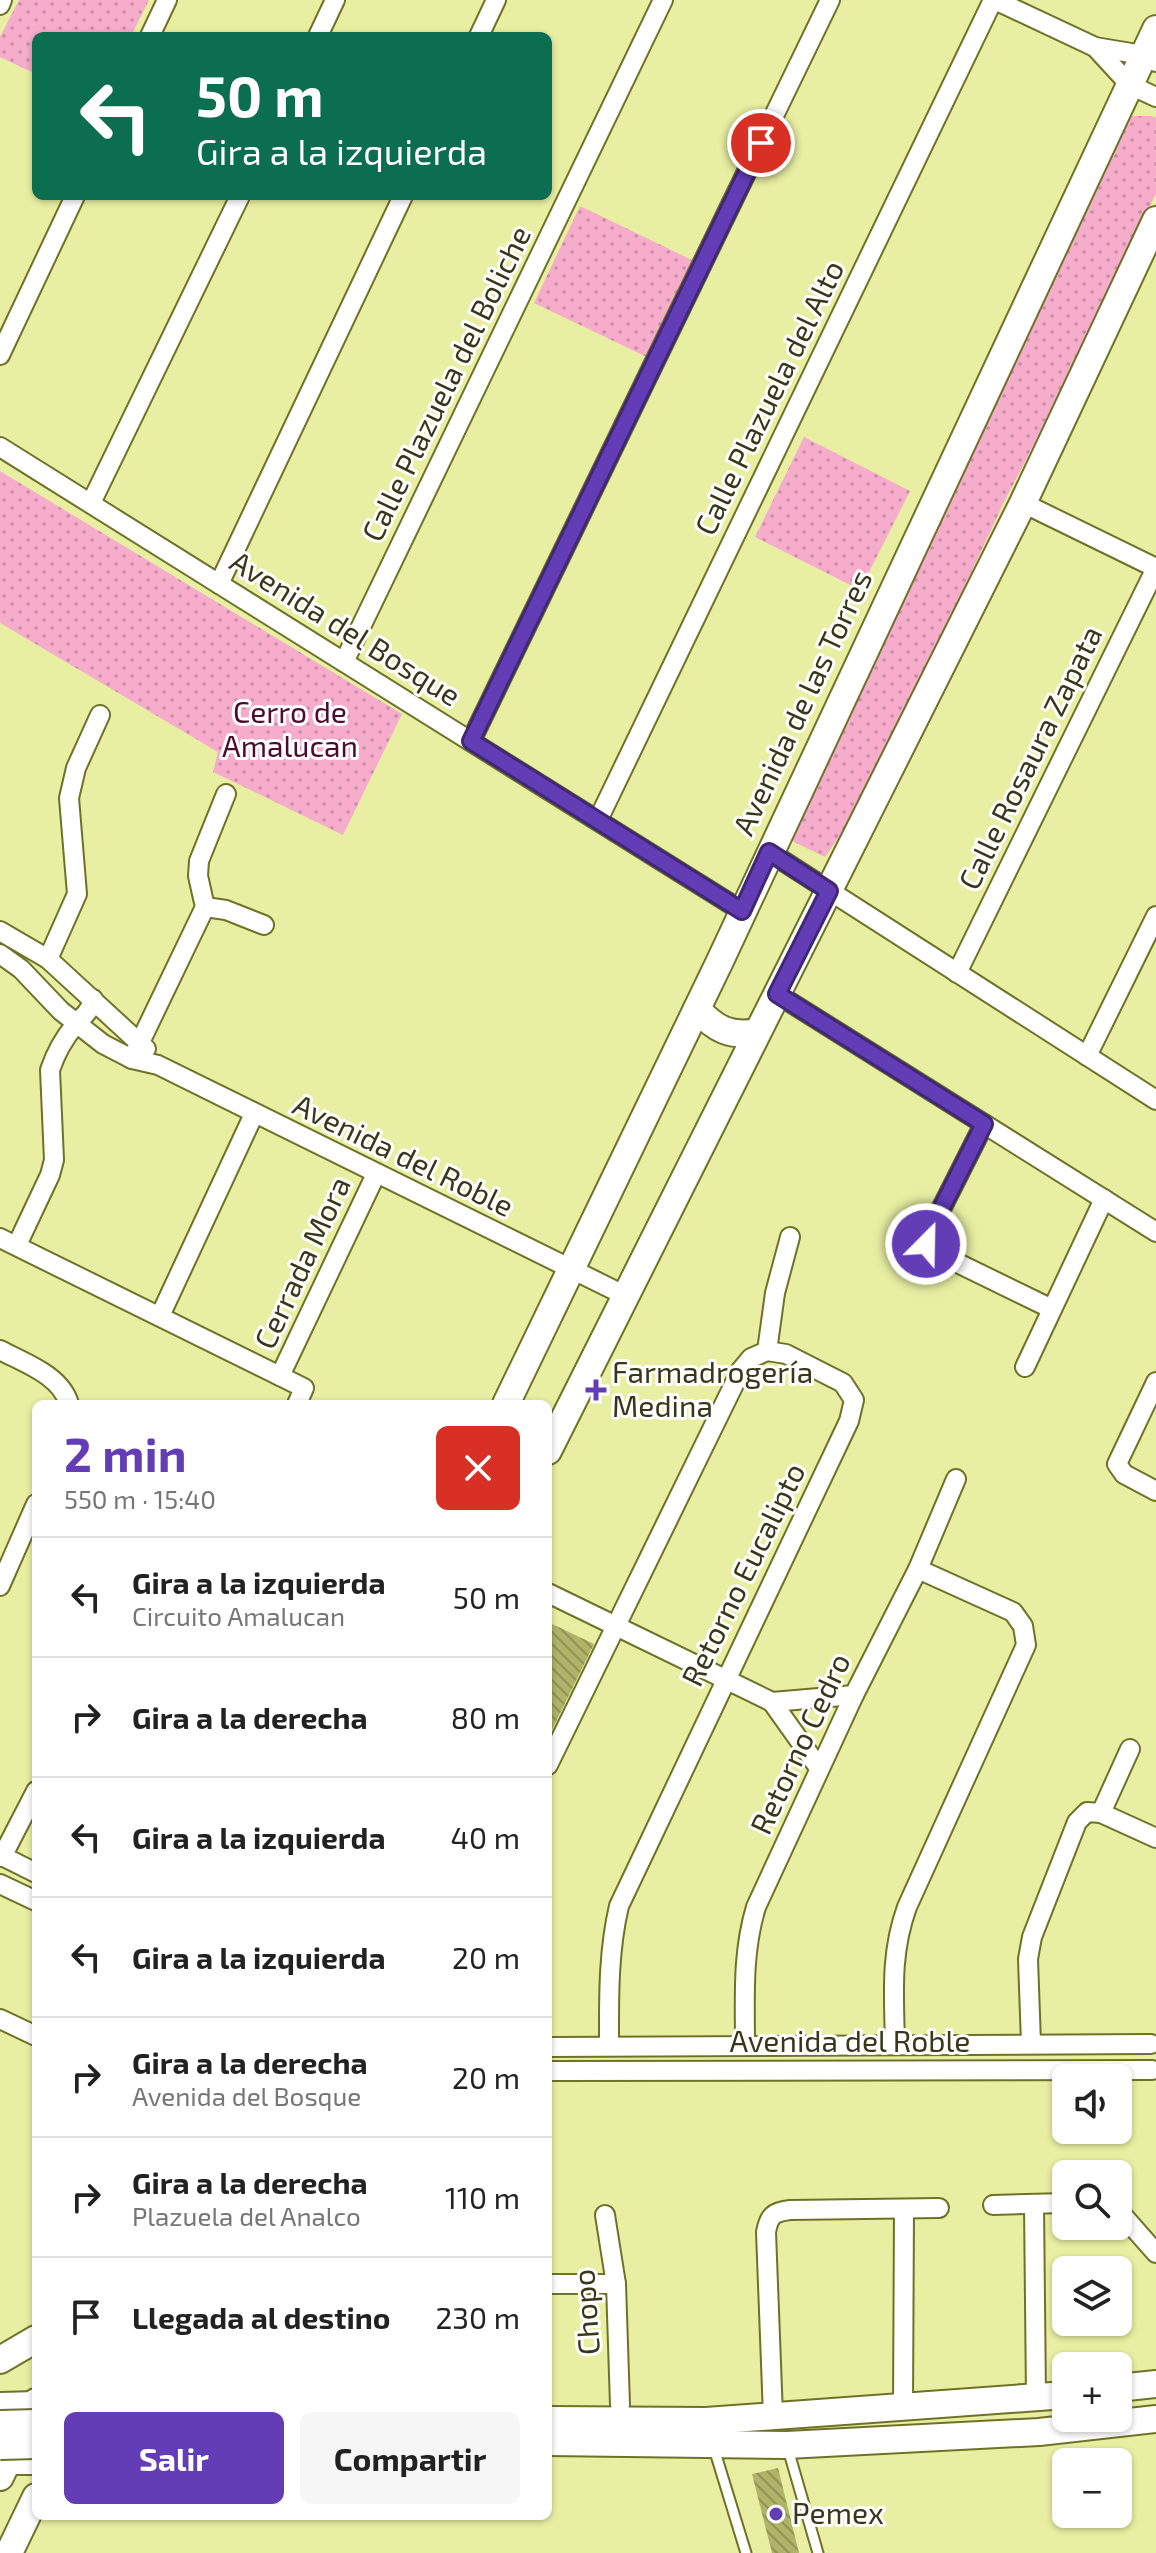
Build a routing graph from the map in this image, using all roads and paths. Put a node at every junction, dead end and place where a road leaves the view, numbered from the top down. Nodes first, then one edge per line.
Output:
1 (167, 0) edge
2 (335, 0) edge
3 (496, 0) edge
4 (663, 0) edge
5 (830, 0) edge
6 (994, 0) edge
7 (1156, 29) edge
8 (152, 32) edge
9 (320, 32) edge
10 (481, 32) edge
11 (1095, 47) junction
12 (1149, 59) edge
13 (1130, 85) junction
14 (1156, 97) edge
15 (73, 200) edge
16 (238, 200) edge
17 (401, 200) edge
18 (1156, 220) edge
19 (0, 355) edge
20 (0, 447) edge
21 (91, 503) junction
22 (1023, 503) junction
23 (1156, 568) edge
24 (219, 584) junction
25 (344, 662) junction
26 (100, 715) dead end
27 (471, 741) junction
28 (226, 794) dead end
29 (598, 820) junction
30 (769, 852) junction
31 (829, 891) junction
32 (205, 907) junction
33 (742, 911) junction
34 (1156, 916) edge
35 (264, 925) dead end
36 (0, 931) edge
37 (0, 954) edge
38 (48, 959) junction
39 (957, 973) junction
40 (87, 993) junction
41 (777, 994) junction
42 (697, 1009) junction
43 (61, 1011) junction
44 (76, 1024) junction
45 (757, 1032) junction
46 (136, 1050) junction
47 (1087, 1056) junction
48 (1156, 1100) edge
49 (254, 1114) junction
50 (984, 1124) junction
51 (376, 1174) junction
52 (1104, 1199) junction
53 (1156, 1232) edge
54 (790, 1237) dead end
55 (8, 1241) edge
56 (571, 1269) junction
57 (624, 1295) junction
58 (1052, 1309) junction
59 (160, 1316) junction
60 (0, 1350) edge
61 (767, 1351) junction
62 (1025, 1367) dead end
63 (280, 1376) junction
64 (1156, 1382) edge
65 (300, 1396) edge
66 (68, 1400) edge
67 (508, 1400) edge
68 (552, 1443) edge
69 (956, 1479) dead end
70 (1156, 1491) edge
71 (32, 1513) edge
72 (918, 1569) junction
73 (0, 1586) edge
74 (552, 1595) edge
75 (615, 1625) junction
76 (726, 1678) junction
77 (854, 1695) junction
78 (772, 1702) junction
79 (1130, 1749) dead end
80 (552, 1757) edge
81 (819, 1768) junction
82 (32, 1798) edge
83 (1101, 1813) junction
84 (1156, 1838) edge
85 (1, 1856) edge
86 (32, 1871) edge
87 (0, 1884) edge
88 (32, 1899) edge
89 (0, 2019) edge
90 (32, 2034) edge
91 (1154, 2041) edge
92 (1031, 2043) junction
93 (895, 2044) junction
94 (745, 2045) junction
95 (609, 2046) junction
96 (552, 2047) edge
97 (552, 2071) edge
98 (1154, 2072) edge
99 (1052, 2203) edge
100 (1034, 2204) junction
101 (993, 2205) dead end
102 (939, 2208) dead end
103 (904, 2209) junction
104 (605, 2215) dead end
105 (1132, 2226) edge
106 (1156, 2253) edge
107 (552, 2284) edge
108 (616, 2284) junction
109 (32, 2341) edge
110 (0, 2360) edge
111 (1156, 2384) edge
112 (1132, 2387) edge
113 (1052, 2396) edge
114 (1036, 2398) junction
115 (552, 2405) edge
116 (620, 2405) junction
117 (0, 2406) edge
118 (903, 2407) junction
119 (32, 2409) edge
120 (32, 2411) edge
121 (32, 2415) edge
122 (762, 2417) junction
123 (1156, 2419) edge
124 (552, 2420) edge
125 (0, 2424) edge
126 (710, 2440) junction
127 (552, 2442) edge
128 (787, 2445) junction
129 (32, 2447) edge
130 (552, 2457) edge
131 (2, 2461) edge
132 (32, 2461) edge
133 (32, 2505) edge
134 (9, 2553) edge
135 (746, 2553) edge
136 (818, 2553) edge

1 - 8 street
2 - 9 street
3 - 10 street
4 - 25 street, Calle Plazuela del Boliche
5 - 27 street
6 - 11 street
6 - 29 street, Calle Plazuela del Alto
7 - 12 street, Avenida de las Torres
11 - 12 street
11 - 13 street
12 - 13 street, Avenida de las Torres
13 - 14 street
13 - 30 street, Avenida de las Torres
15 - 19 street
16 - 21 street
17 - 24 street
18 - 22 street
20 - 21 street, Avenida del Bosque
21 - 24 street, Avenida del Bosque
22 - 23 street
22 - 31 street
23 - 39 street, Calle Rosaura Zapata
24 - 25 street, Avenida del Bosque
25 - 27 street, Avenida del Bosque
26 - 38 street
27 - 29 street, Avenida del Bosque
28 - 32 street
29 - 33 street, Avenida del Bosque
30 - 31 street
30 - 33 street, Avenida de las Torres
31 - 39 street
31 - 41 street
32 - 35 street
32 - 46 street
33 - 42 street, Avenida de las Torres
34 - 47 street
36 - 38 street, Avenida del Roble
37 - 43 street, Avenida del Roble
38 - 40 street, Avenida del Roble
39 - 47 street
40 - 43 street
40 - 44 street
40 - 46 street, Avenida del Roble
41 - 45 street
41 - 50 street
42 - 45 street
42 - 56 street, Avenida de las Torres
43 - 44 street, Avenida del Roble
44 - 46 street, Avenida del Roble
44 - 55 street
45 - 57 street
46 - 49 street, Avenida del Roble
47 - 48 street
49 - 51 street, Avenida del Roble
49 - 59 street
50 - 52 street
50 - 58 street
51 - 56 street, Avenida del Roble
51 - 63 street, Cerrada Mora
52 - 53 street
52 - 58 street
54 - 61 street
55 - 59 street
56 - 57 street, Avenida del Roble
56 - 67 street, Avenida de las Torres
57 - 68 street
58 - 62 street
59 - 63 street
60 - 66 street
61 - 75 street
61 - 76 street, Retorno Eucalipto
63 - 65 street
64 - 70 street
69 - 72 street, Retorno Cedro
71 - 73 street
72 - 77 street, Retorno Cedro
72 - 93 street
74 - 75 street
75 - 76 street
75 - 80 street
76 - 78 street
76 - 95 street, Retorno Eucalipto
77 - 78 street
77 - 81 street, Retorno Cedro
78 - 81 street
79 - 83 street
81 - 94 street, Retorno Cedro
82 - 85 street
83 - 84 street
83 - 92 street
85 - 86 street
87 - 88 street
89 - 90 street
91 - 92 street, Avenida del Roble
91 - 98 street
92 - 93 street, Avenida del Roble
93 - 94 street, Avenida del Roble
94 - 95 street, Avenida del Roble
95 - 96 street, Avenida del Roble
97 - 98 street, Avenida del Roble
99 - 100 street
100 - 101 street
100 - 114 street
102 - 103 street
103 - 118 street
103 - 122 street
104 - 108 street, Chopo
105 - 106 street
107 - 108 street
108 - 116 street, Chopo
109 - 110 street
111 - 112 street
113 - 114 street
114 - 118 street
115 - 116 street
116 - 122 street
117 - 119 street
118 - 122 street
120 - 125 street, bridge
121 - 131 street
122 - 126 street
123 - 128 street
124 - 126 street
126 - 127 street
126 - 128 street
126 - 130 street
126 - 135 lane
128 - 136 lane
129 - 131 street, bridge
131 - 132 street
133 - 134 street

